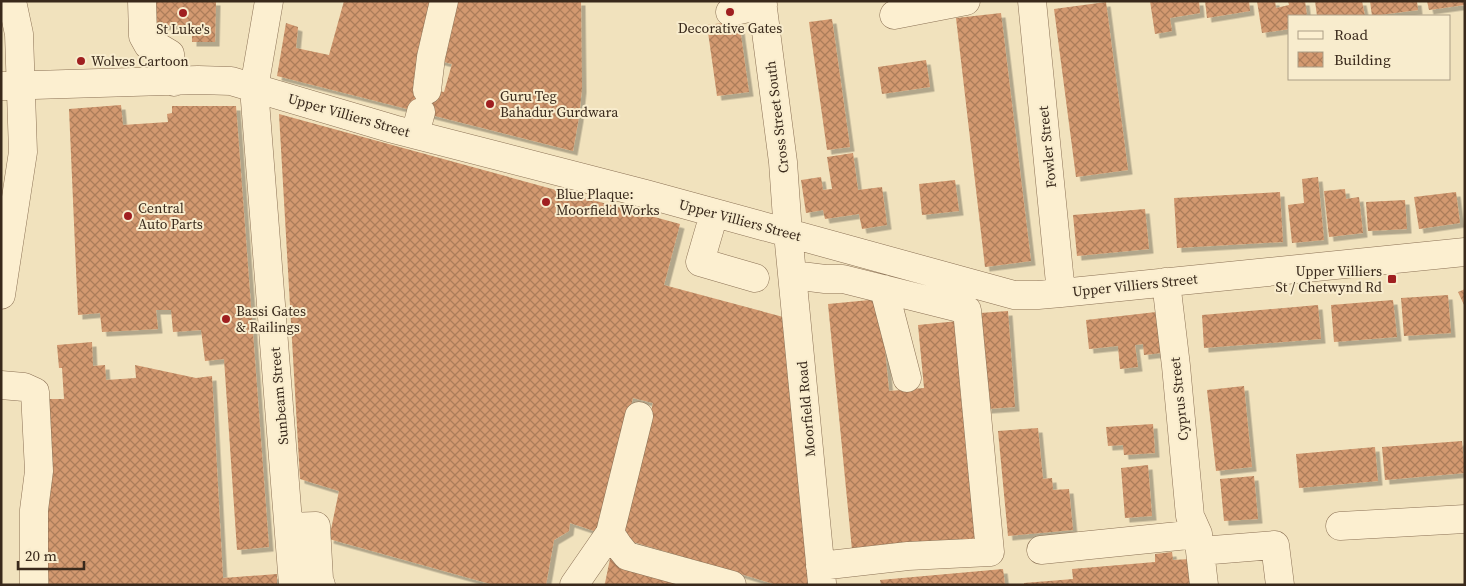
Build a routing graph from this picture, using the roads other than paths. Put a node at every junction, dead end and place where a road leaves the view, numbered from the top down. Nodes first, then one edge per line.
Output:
1 (12, 1) edge
2 (142, 1) edge
3 (269, 1) edge
4 (444, 1) edge
5 (966, 1) edge
6 (1032, 1) edge
7 (763, 3) edge
8 (730, 12) dead end
9 (894, 15) dead end
10 (174, 82) junction
11 (12, 85) edge
12 (254, 88) junction
13 (421, 112) junction
14 (714, 214) junction
15 (788, 233) junction
16 (1465, 252) edge
17 (793, 275) junction
18 (755, 278) dead end
19 (1166, 282) junction
20 (884, 289) junction
21 (1061, 293) junction
22 (1, 295) edge
23 (907, 378) dead end
24 (1, 385) edge
25 (639, 416) dead end
26 (1465, 519) edge
27 (1340, 526) dead end
28 (289, 527) junction
29 (610, 533) junction
30 (1196, 534) junction
31 (1041, 550) dead end
32 (821, 575) edge
33 (701, 581) edge
34 (34, 585) edge
35 (293, 585) edge
36 (321, 585) edge
37 (574, 585) edge
38 (732, 585) edge
39 (1204, 585) edge
40 (1280, 585) edge

1 - 11 street
2 - 10 street
3 - 12 street, Sunbeam Street
4 - 13 street
5 - 9 street
6 - 21 street, Fowler Street
7 - 8 street
7 - 15 street, Cross Street South
10 - 11 street, Upper Villiers Street
10 - 12 street, Upper Villiers Street
11 - 22 street
12 - 13 street, Upper Villiers Street
12 - 28 street, Sunbeam Street
13 - 14 street, Upper Villiers Street
14 - 15 street, Upper Villiers Street
14 - 18 street
15 - 17 street, Moorfield Road
15 - 21 street, Upper Villiers Street
16 - 19 street, Upper Villiers Street
17 - 20 street
17 - 32 street, Moorfield Road
19 - 21 street, Upper Villiers Street
19 - 30 street, Cyprus Street
20 - 23 street
20 - 32 street
24 - 34 street
25 - 29 street
26 - 27 street
28 - 35 street, Sunbeam Street
28 - 36 street
29 - 33 street
29 - 37 street
30 - 31 street
30 - 39 street, Cyprus Street
30 - 40 street
33 - 38 street

